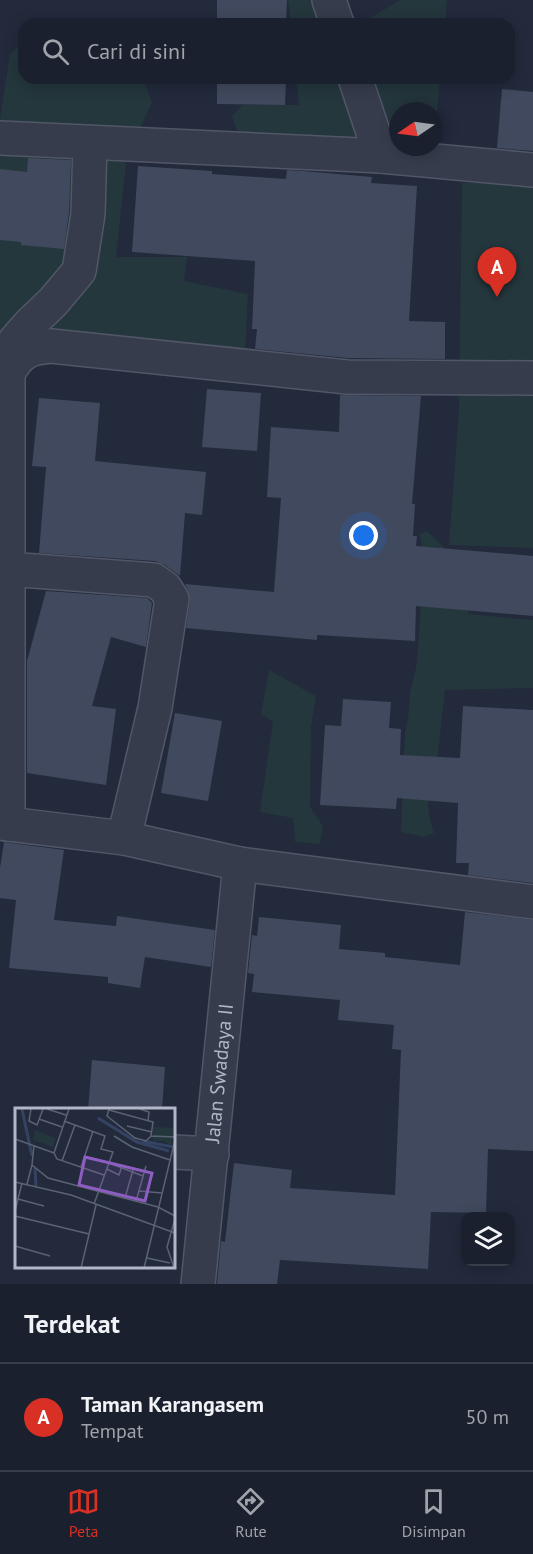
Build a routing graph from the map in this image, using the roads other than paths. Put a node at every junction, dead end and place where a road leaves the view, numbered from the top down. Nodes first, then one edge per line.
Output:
1 (329, 0) edge
2 (335, 18) edge
3 (357, 84) edge
4 (0, 138) edge
5 (90, 142) junction
6 (381, 156) junction
7 (533, 170) edge
8 (8, 373) junction
9 (533, 378) edge
10 (8, 569) junction
11 (4, 824) edge
12 (124, 838) junction
13 (240, 864) junction
14 (533, 903) edge
15 (176, 1152) edge
16 (212, 1154) junction
17 (198, 1284) edge

1 - 2 street
3 - 6 street
4 - 5 street
5 - 6 street
5 - 8 street
6 - 7 street
8 - 9 street
8 - 10 street
10 - 11 street
10 - 12 street
11 - 12 street
12 - 13 street
13 - 14 street
13 - 16 street, Jalan Swadaya II
15 - 16 street
16 - 17 street, Jalan Swadaya II

